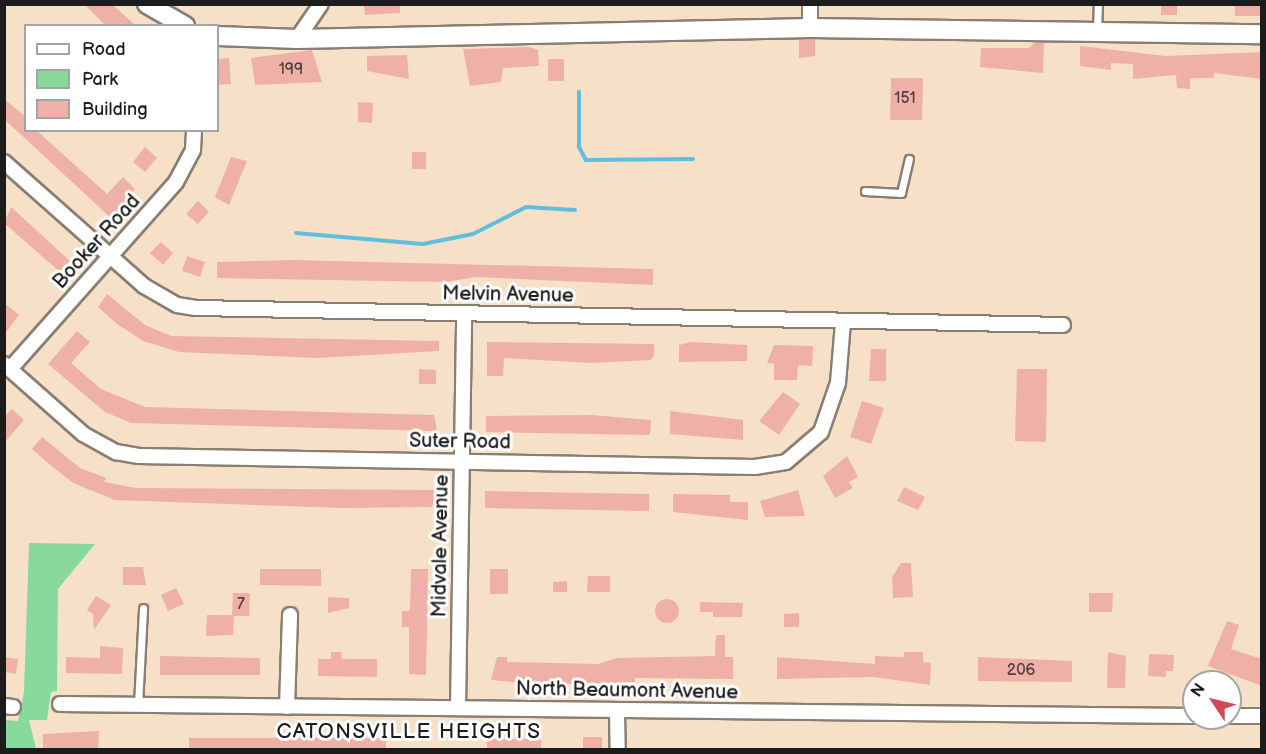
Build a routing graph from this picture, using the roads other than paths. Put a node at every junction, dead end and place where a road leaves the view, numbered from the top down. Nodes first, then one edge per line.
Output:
1 (147, 4) edge
2 (321, 4) edge
3 (810, 4) edge
4 (1098, 4) edge
5 (182, 24) edge
6 (810, 28) junction
7 (1097, 33) junction
8 (1262, 34) edge
9 (219, 36) edge
10 (297, 39) junction
11 (194, 132) edge
12 (909, 159) dead end
13 (4, 162) edge
14 (866, 191) dead end
15 (110, 256) junction
16 (464, 313) junction
17 (843, 322) junction
18 (1063, 325) dead end
19 (7, 366) edge
20 (462, 462) junction
21 (143, 608) dead end
22 (290, 615) dead end
23 (60, 704) dead end
24 (138, 705) junction
25 (287, 707) junction
26 (458, 708) junction
27 (617, 711) junction
28 (1182, 716) edge
29 (1242, 716) edge
30 (1262, 716) edge
31 (618, 750) edge

1 - 5 street
2 - 10 street
3 - 6 street
4 - 7 lane
6 - 7 street
6 - 10 street
7 - 8 street
9 - 10 street
11 - 15 street, Booker Road
12 - 14 lane
13 - 15 street, Melvin Avenue
15 - 16 street, Melvin Avenue
15 - 19 street, Booker Road
16 - 17 street, Melvin Avenue
16 - 20 street, Midvale Avenue
17 - 18 street, Melvin Avenue
17 - 20 street, Suter Road
19 - 20 street, Suter Road
20 - 26 street, Midvale Avenue
21 - 24 lane
22 - 25 street
23 - 24 street, North Beaumont Avenue
24 - 25 street, North Beaumont Avenue
25 - 26 street, North Beaumont Avenue
26 - 27 street, North Beaumont Avenue
27 - 28 street, North Beaumont Avenue
27 - 31 street
29 - 30 street

